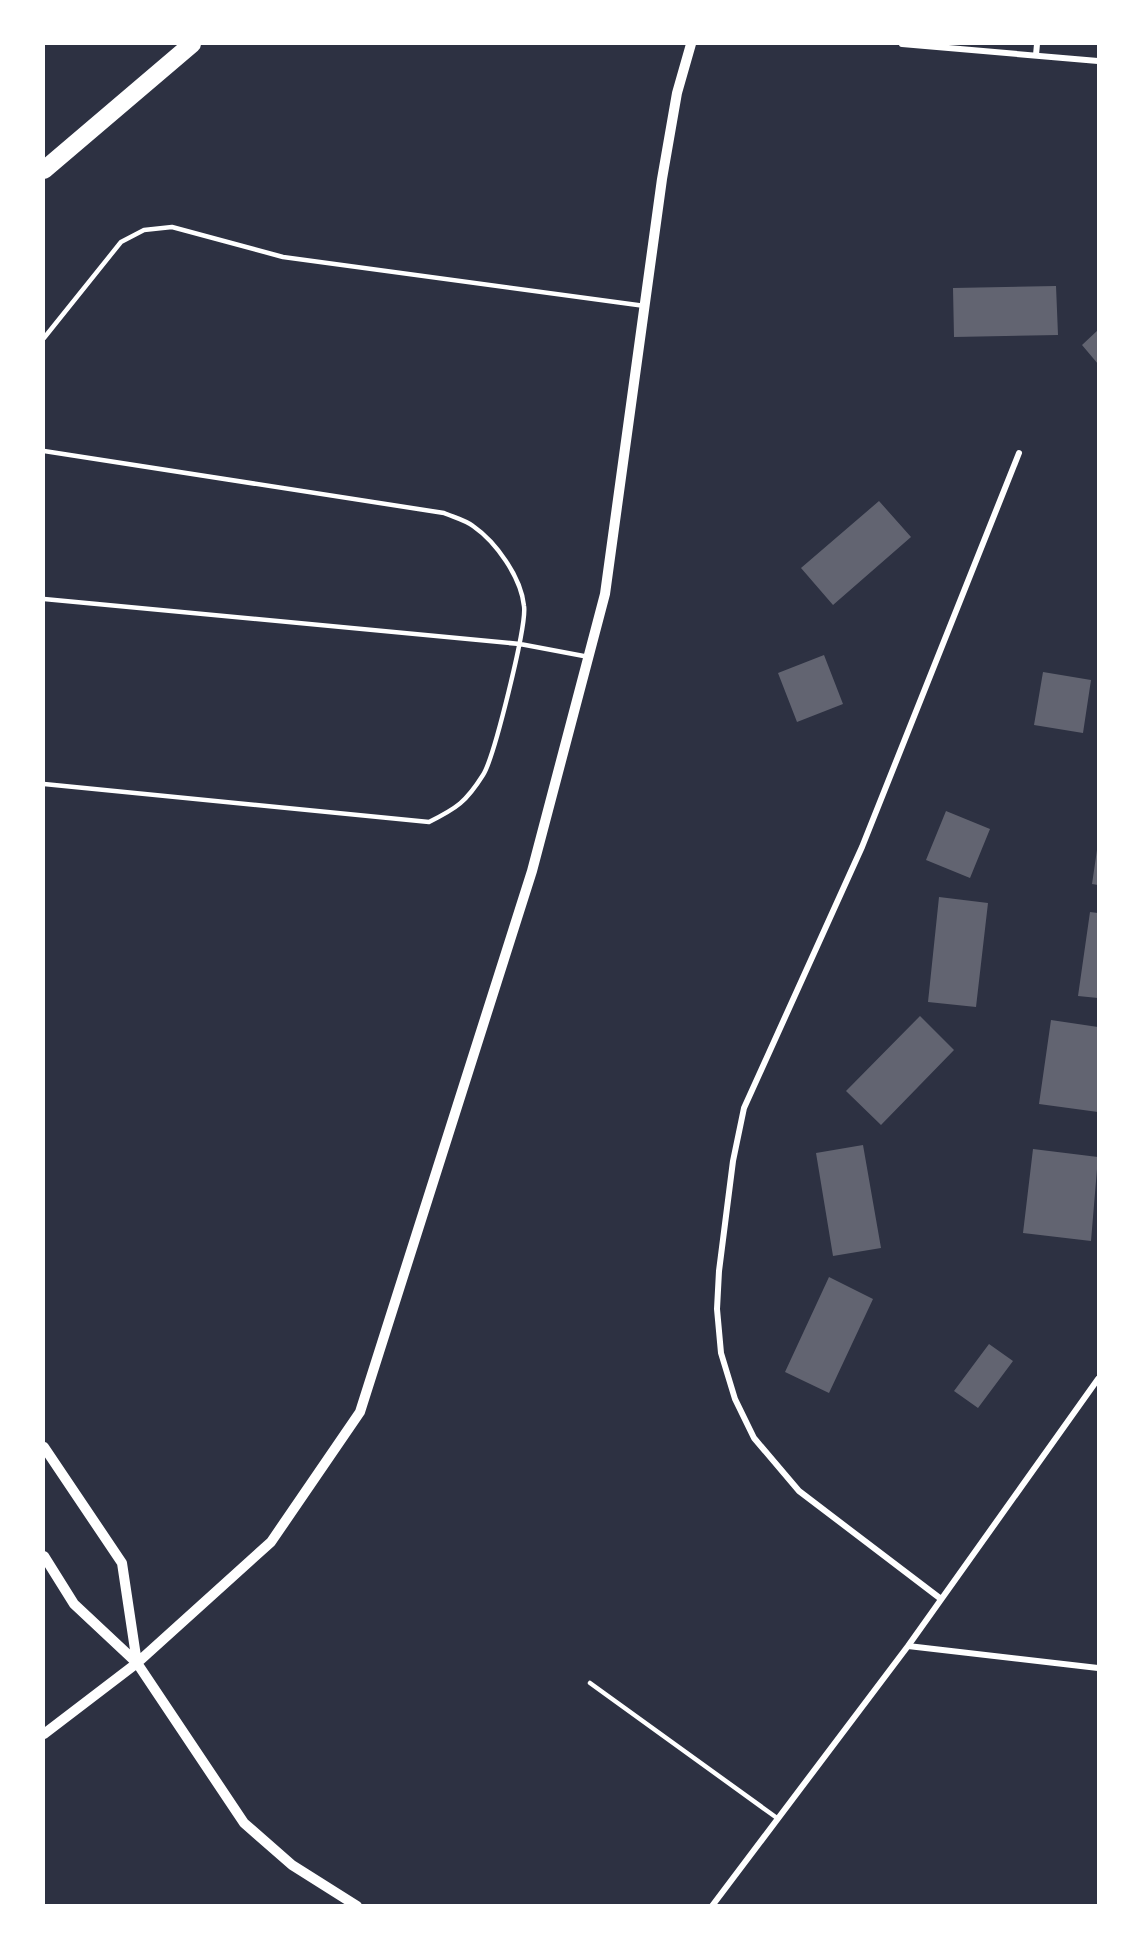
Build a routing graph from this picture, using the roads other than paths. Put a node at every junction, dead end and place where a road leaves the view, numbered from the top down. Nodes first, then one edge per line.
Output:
1 (192, 44) edge
2 (692, 44) edge
3 (902, 44) edge
4 (1037, 44) edge
5 (1036, 55) junction
6 (1098, 61) edge
7 (44, 170) edge
8 (645, 306) junction
9 (44, 338) edge
10 (44, 451) edge
11 (1019, 453) dead end
12 (44, 599) edge
13 (520, 644) junction
14 (589, 657) junction
15 (44, 784) edge
16 (1098, 1379) edge
17 (44, 1447) edge
18 (44, 1556) edge
19 (941, 1599) junction
20 (908, 1646) junction
21 (137, 1663) junction
22 (1098, 1668) edge
23 (590, 1683) dead end
24 (44, 1734) edge
25 (777, 1818) junction
26 (357, 1905) edge
27 (712, 1905) edge

1 - 7 highway
2 - 8 street
3 - 5 street
4 - 5 street
5 - 6 street
8 - 9 lane
8 - 14 street
10 - 13 lane
11 - 19 street
12 - 13 lane
13 - 14 lane
13 - 15 lane
14 - 21 street
16 - 19 street
17 - 21 street
18 - 21 street
19 - 20 street
20 - 22 street
20 - 25 street
21 - 24 street
21 - 26 street
23 - 25 lane
25 - 27 street

